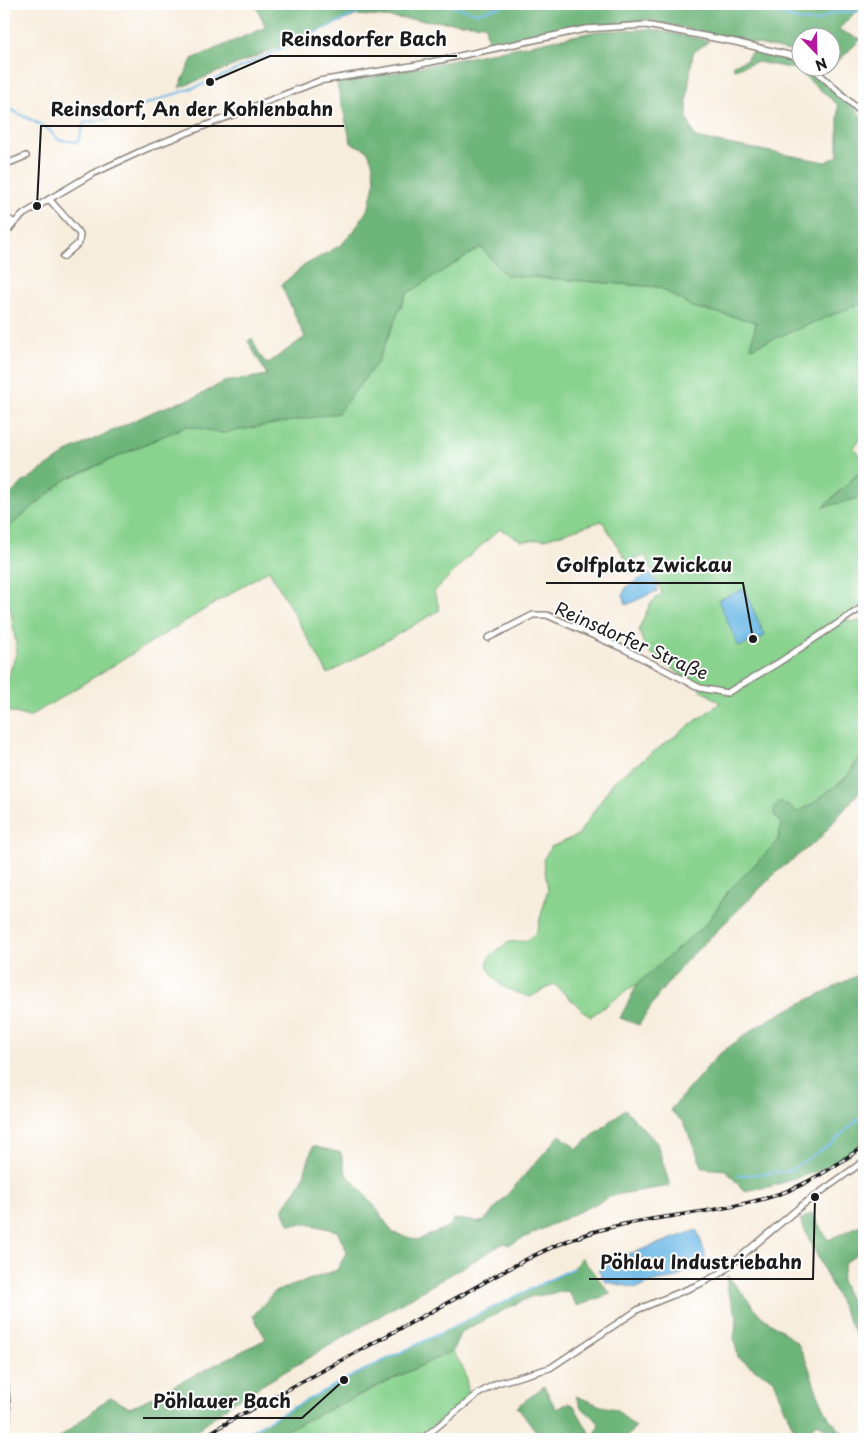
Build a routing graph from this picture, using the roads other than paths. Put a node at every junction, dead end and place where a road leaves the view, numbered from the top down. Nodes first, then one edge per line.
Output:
1 (790, 55) edge
2 (824, 78) edge
3 (864, 115) edge
4 (26, 156) dead end
5 (4, 166) edge
6 (51, 198) junction
7 (4, 215) edge
8 (14, 223) junction
9 (4, 236) edge
10 (63, 257) dead end
11 (864, 606) edge
12 (488, 638) dead end
13 (864, 1161) edge
14 (4, 1366) edge
15 (5, 1439) edge
16 (422, 1439) edge

1 - 6 street
2 - 3 street
4 - 5 street
6 - 8 street
6 - 10 street
7 - 8 street
8 - 9 street
11 - 12 street, Reinsdorfer Straße
13 - 16 street
14 - 15 street

